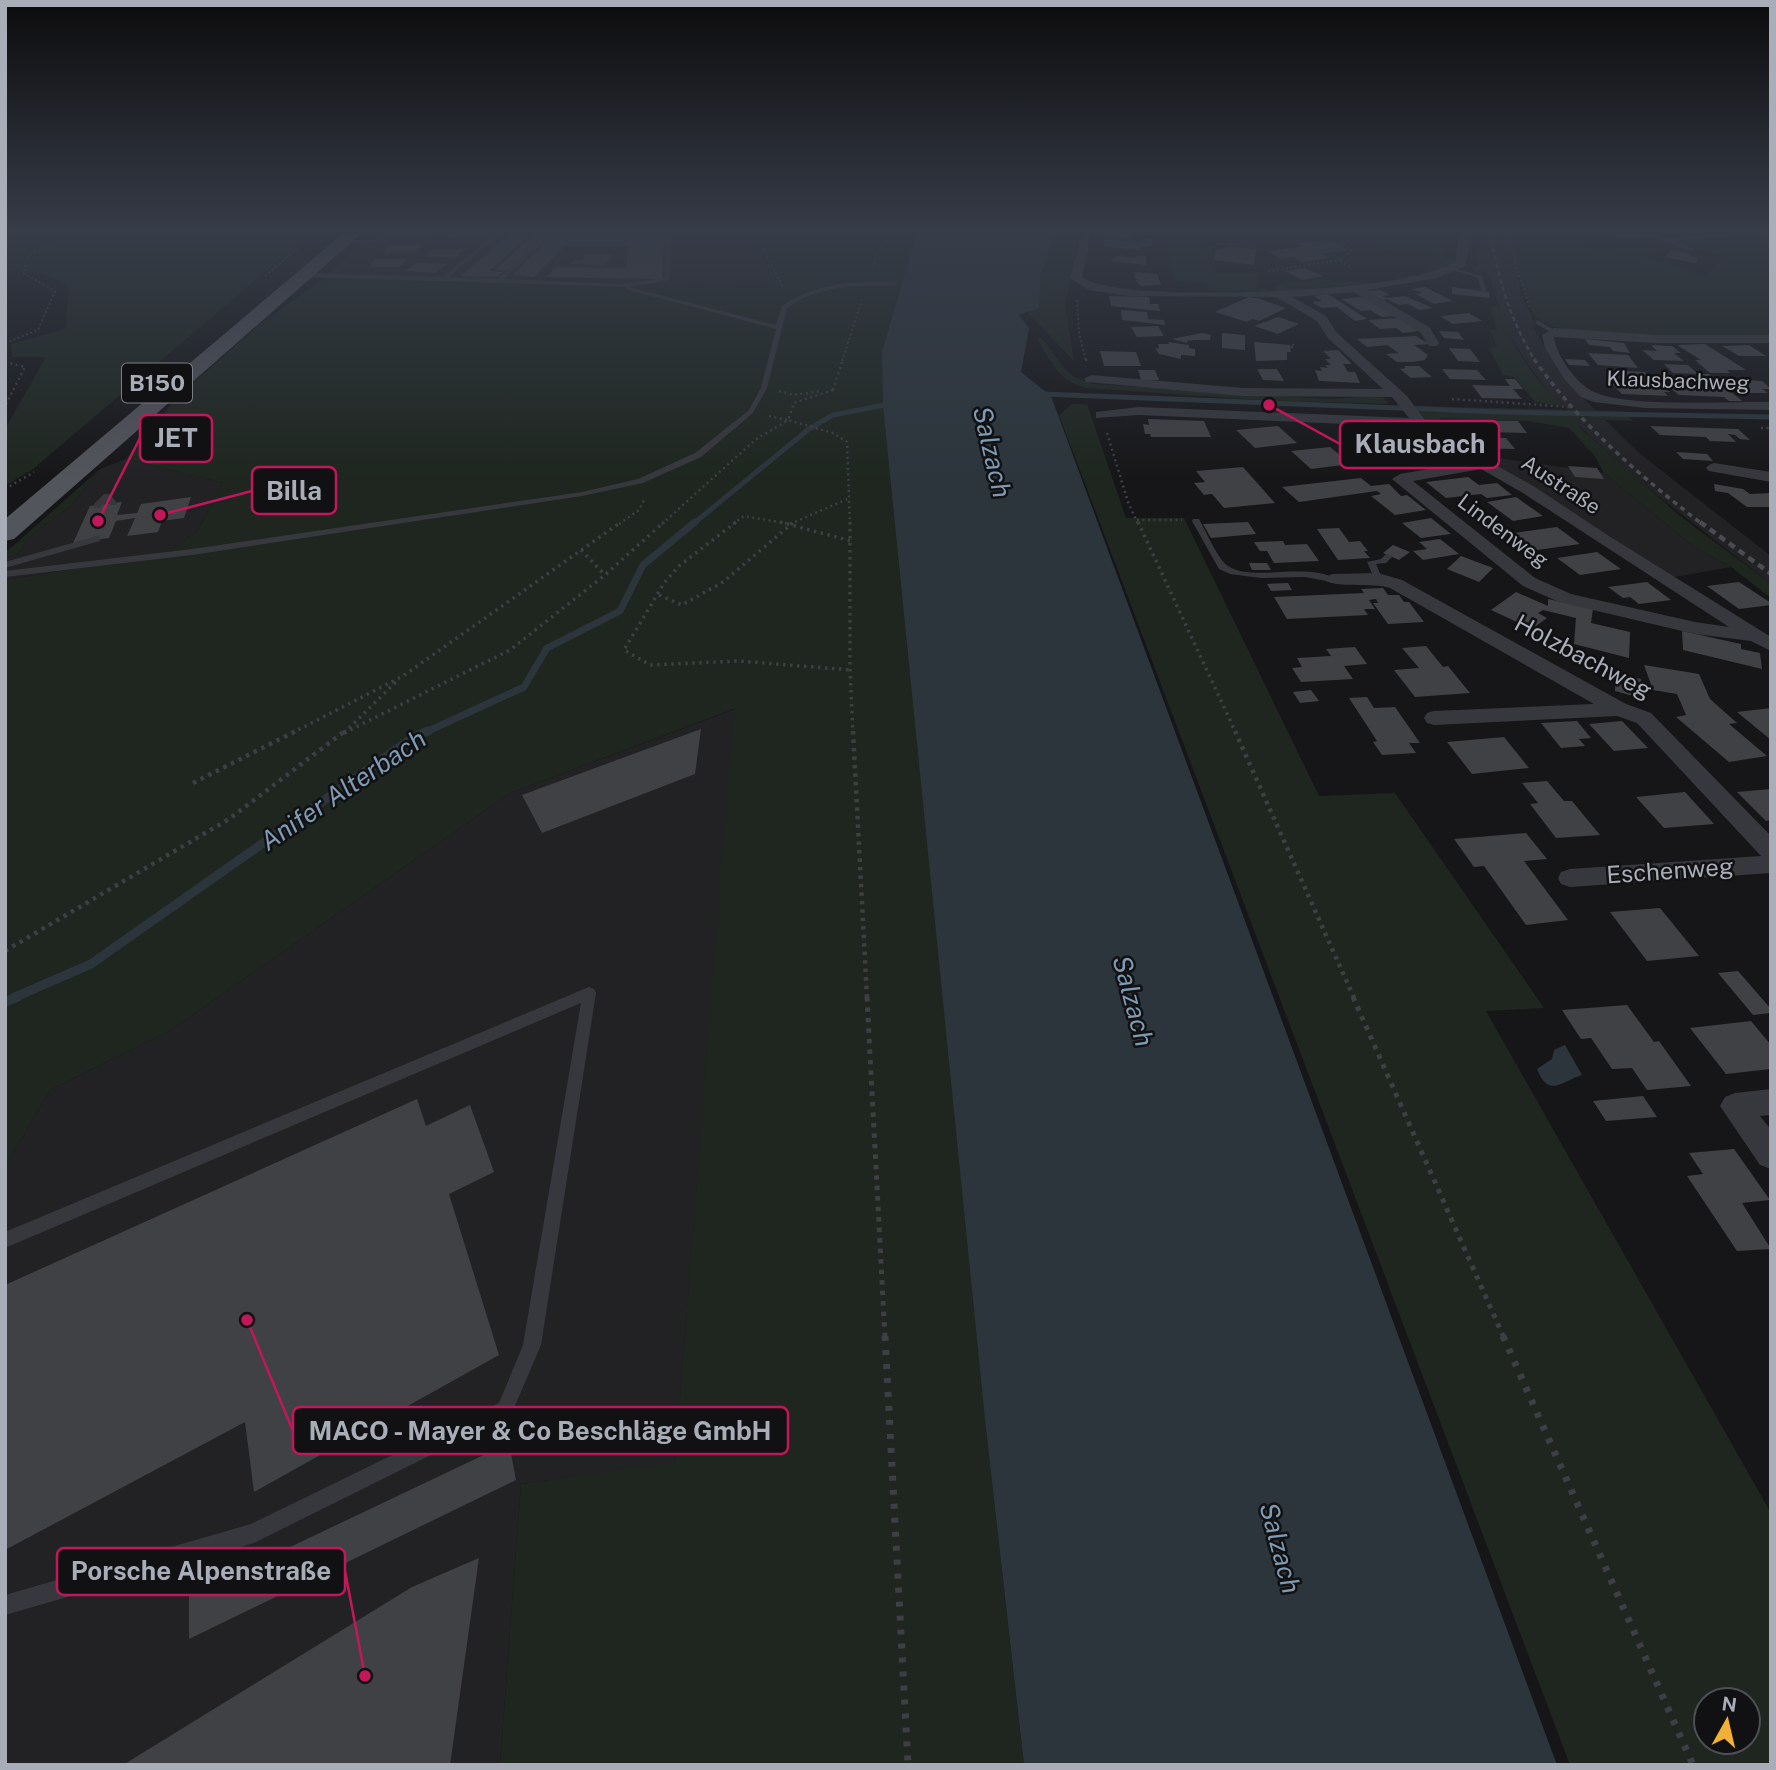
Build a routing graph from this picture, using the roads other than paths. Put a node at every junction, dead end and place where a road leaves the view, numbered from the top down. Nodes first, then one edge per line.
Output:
1 (247, 315) edge
2 (258, 315) edge
3 (729, 315) edge
4 (783, 315) edge
5 (1314, 315) edge
6 (1399, 315) edge
7 (1537, 322) road end
8 (780, 328) junction
9 (1555, 332) junction
10 (1771, 339) edge
11 (1433, 342) dead end
12 (1091, 379) road end
13 (1399, 396) junction
14 (1771, 406) edge
15 (1101, 415) road end
16 (1419, 421) junction
17 (1484, 464) junction
18 (1714, 468) dead end
19 (1771, 477) edge
20 (110, 500) dead end
21 (97, 506) dead end
22 (5, 509) edge
23 (1196, 522) road end
24 (5, 533) edge
25 (97, 539) dead end
26 (1389, 556) dead end
27 (5, 565) edge
28 (5, 574) edge
29 (1378, 578) junction
30 (1332, 579) joint
31 (1754, 635) junction
32 (1771, 645) edge
33 (1619, 709) junction
34 (1434, 718) dead end
35 (1771, 851) edge
36 (1771, 864) edge
37 (1570, 878) dead end
38 (1771, 1102) edge
39 (1771, 1155) edge
40 (5, 1240) edge
41 (5, 1605) edge

1 - 22 main road, B150
2 - 24 main road, B150
3 - 8 lane
4 - 8 lane
5 - 13 street, Austraße
6 - 11 street
7 - 9 lane
8 - 28 lane
9 - 10 street
9 - 14 street, Klausbachweg
12 - 13 street
13 - 16 street, Austraße
15 - 16 street
16 - 17 street, Austraße
17 - 31 street, Austraße
17 - 31 street, Lindenweg
18 - 19 street
20 - 21 lane
23 - 30 lane
25 - 27 lane
26 - 29 lane
29 - 30 street, Holzbachweg
29 - 33 street, Holzbachweg
31 - 32 street, Austraße
33 - 34 street
33 - 35 street, Holzbachweg
36 - 37 street, Eschenweg
38 - 39 street
40 - 41 lane

